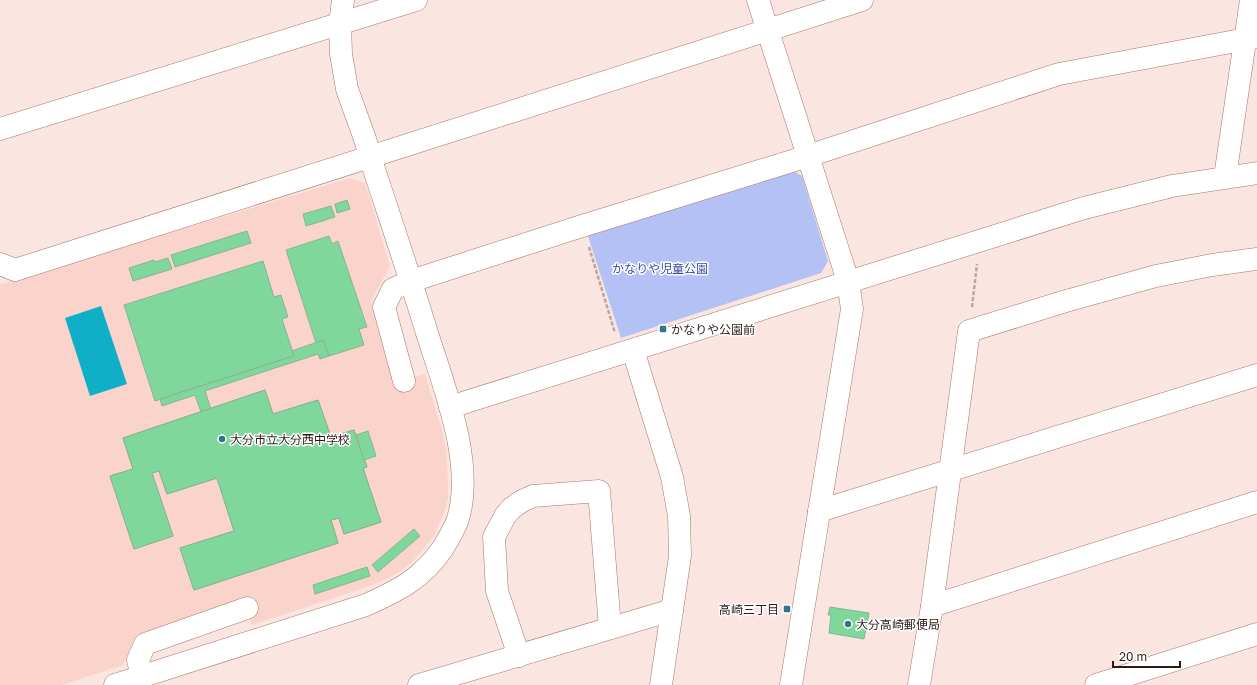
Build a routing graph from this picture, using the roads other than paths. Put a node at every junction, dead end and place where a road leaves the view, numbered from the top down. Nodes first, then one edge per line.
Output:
1 (343, 0) edge
2 (416, 0) edge
3 (758, 0) edge
4 (862, 0) edge
5 (1251, 0) edge
6 (340, 24) junction
7 (768, 30) junction
8 (1251, 38) edge
9 (0, 129) edge
10 (808, 156) junction
11 (370, 157) junction
12 (1257, 173) edge
13 (1225, 177) junction
14 (1257, 259) edge
15 (0, 264) edge
16 (411, 281) junction
17 (848, 281) junction
18 (625, 344) junction
19 (1257, 375) edge
20 (404, 381) dead end
21 (450, 408) junction
22 (951, 470) junction
23 (1257, 502) edge
24 (819, 511) junction
25 (932, 606) junction
26 (247, 608) dead end
27 (672, 610) junction
28 (610, 628) junction
29 (1257, 634) edge
30 (519, 656) junction
31 (142, 676) junction
32 (167, 677) edge
33 (115, 685) edge
34 (419, 685) edge
35 (661, 685) edge
36 (792, 685) edge
37 (919, 685) edge
38 (1096, 685) edge

1 - 6 street
2 - 6 street
3 - 7 street
4 - 7 street
5 - 8 street
6 - 9 street
6 - 11 street
7 - 10 street
7 - 11 street
8 - 10 street
8 - 13 street
10 - 16 street
10 - 17 street
11 - 15 street
11 - 16 street
12 - 13 street
13 - 17 street
14 - 22 street
16 - 20 street
16 - 21 street
17 - 18 street
17 - 24 street
18 - 21 street
18 - 27 street
19 - 22 street
21 - 32 street
22 - 24 street
22 - 25 street
23 - 25 street
24 - 36 street
25 - 37 street
26 - 31 street
27 - 28 street
27 - 35 street
28 - 30 street
28 - 30 street
29 - 38 street
30 - 34 street
31 - 32 street
31 - 33 street

